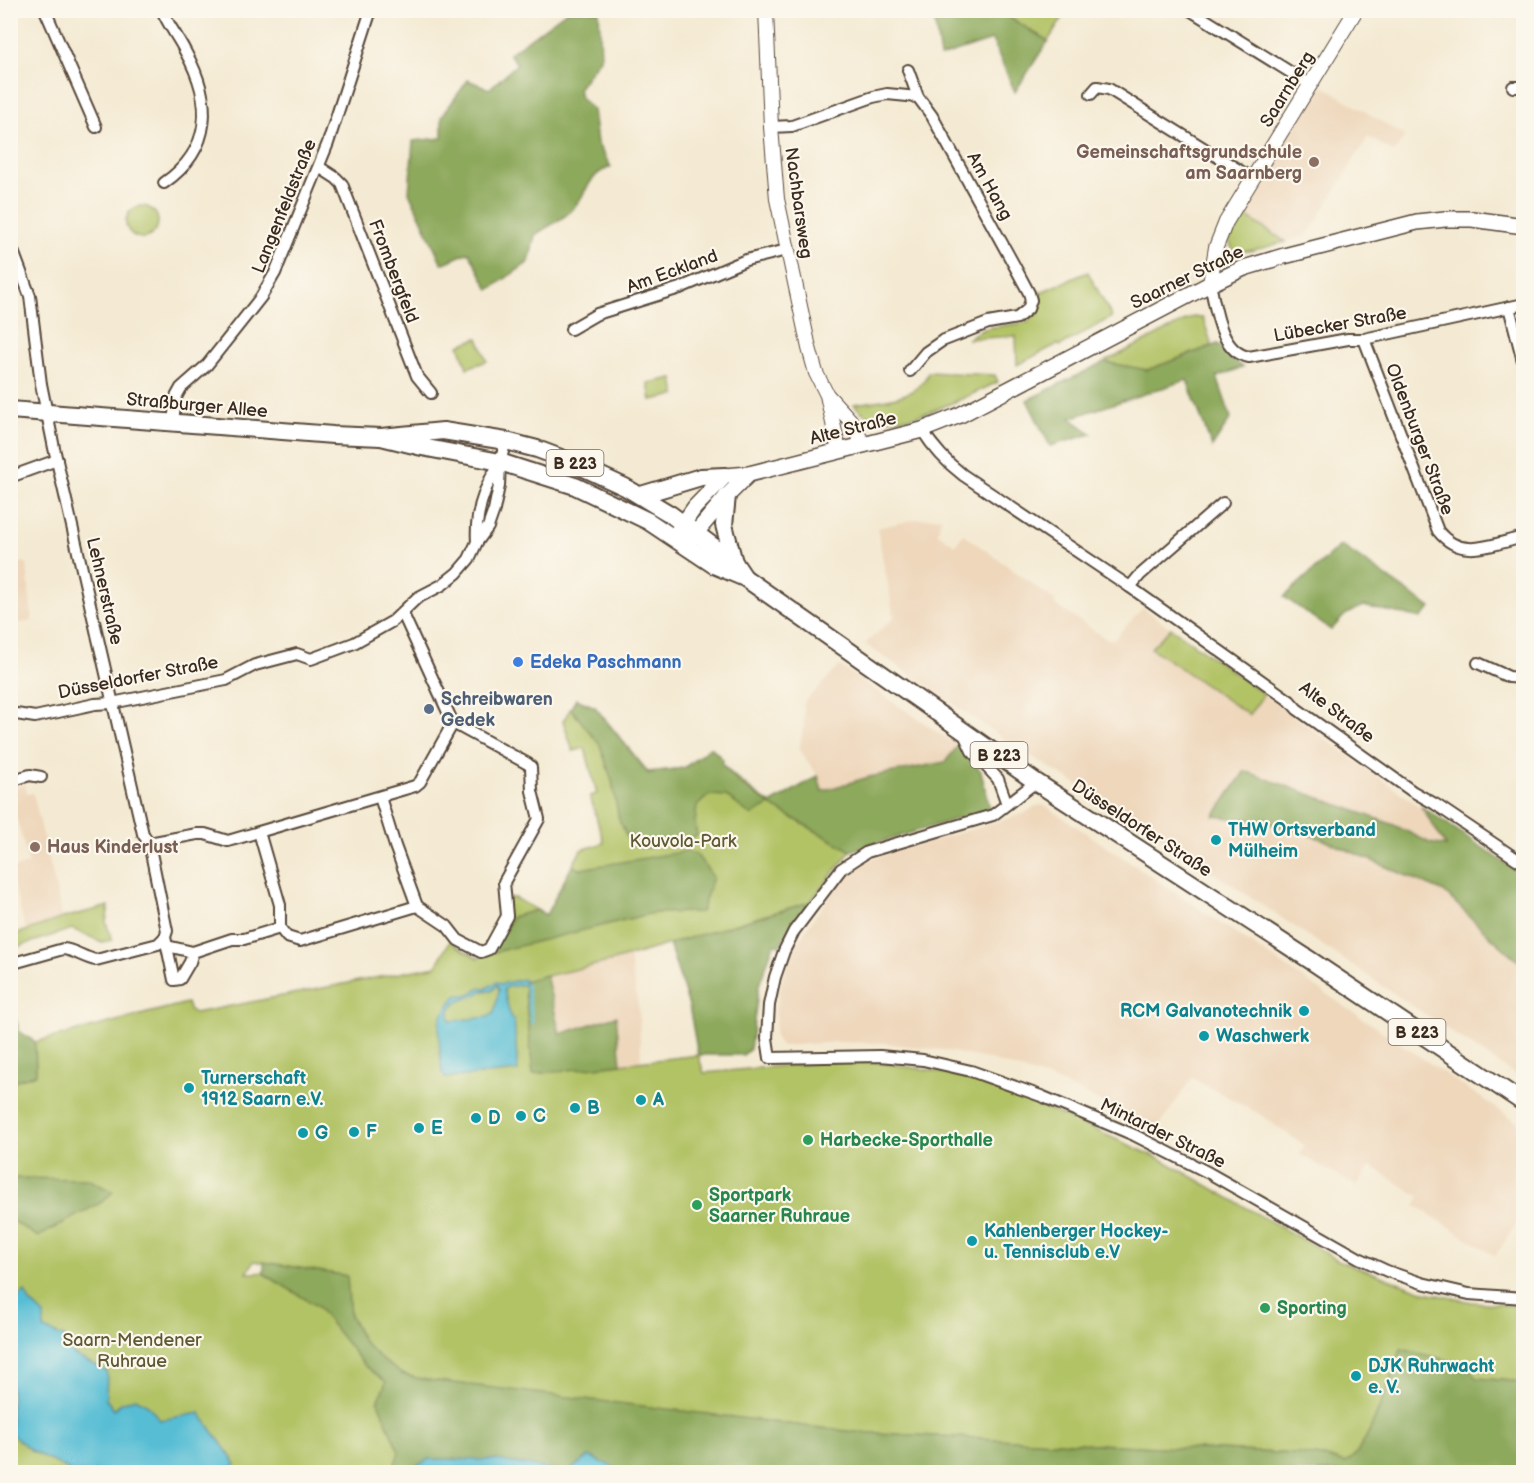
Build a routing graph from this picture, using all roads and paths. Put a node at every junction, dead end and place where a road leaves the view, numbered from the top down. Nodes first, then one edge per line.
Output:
1 (45, 10) edge
2 (162, 10) edge
3 (371, 10) edge
4 (766, 10) edge
5 (1190, 10) edge
6 (1356, 10) edge
7 (908, 70) dead end
8 (1311, 85) junction
9 (1091, 94) dead end
10 (918, 97) junction
11 (96, 127) dead end
12 (771, 127) junction
13 (319, 167) junction
14 (1253, 179) junction
15 (164, 183) dead end
16 (1524, 226) edge
17 (10, 243) edge
18 (787, 250) junction
19 (1210, 284) junction
20 (1524, 304) edge
21 (1509, 308) junction
22 (571, 329) dead end
23 (1364, 339) junction
24 (1524, 365) edge
25 (910, 371) dead end
26 (431, 393) dead end
27 (827, 395) junction
28 (10, 410) edge
29 (47, 412) junction
30 (173, 422) junction
31 (922, 430) junction
32 (381, 437) junction
33 (506, 441) junction
34 (864, 445) junction
35 (839, 451) junction
36 (57, 460) junction
37 (500, 462) junction
38 (749, 474) junction
39 (725, 476) junction
40 (10, 477) edge
41 (641, 495) junction
42 (727, 496) junction
43 (1223, 503) dead end
44 (684, 535) junction
45 (1524, 537) edge
46 (734, 562) junction
47 (745, 578) junction
48 (1130, 587) junction
49 (403, 614) junction
50 (1478, 663) dead end
51 (1524, 678) edge
52 (112, 703) junction
53 (10, 713) edge
54 (453, 723) junction
55 (962, 729) junction
56 (41, 777) dead end
57 (10, 781) edge
58 (1036, 782) junction
59 (380, 797) junction
60 (1006, 804) junction
61 (259, 832) junction
62 (149, 843) junction
63 (1524, 864) edge
64 (417, 906) junction
65 (280, 928) junction
66 (166, 942) junction
67 (193, 952) junction
68 (10, 964) edge
69 (1524, 1104) edge
70 (1524, 1298) edge

1 - 11 street
2 - 15 street
3 - 13 street, Langenfeldstraße
4 - 12 street, Nachbarsweg
5 - 8 street
6 - 8 street, Saarnberg
7 - 10 street, Am Hang
8 - 14 street, Saarnberg
9 - 14 street
10 - 12 street
10 - 25 street, Am Hang
12 - 18 street, Nachbarsweg
13 - 26 street, Frombergfeld
13 - 30 street, Langenfeldstraße
14 - 19 street, Saarnberg
16 - 19 main road, Saarner Straße
17 - 29 street, Lehnerstraße
18 - 22 street, Am Eckland
18 - 27 street, Nachbarsweg
19 - 23 street, Lübecker Straße
19 - 31 main road, Saarner Straße
20 - 21 street, Lübecker Straße
21 - 23 street, Lübecker Straße
21 - 24 street
23 - 45 street, Oldenburger Straße
27 - 34 street, Nachbarsweg
27 - 35 street, Nachbarsweg
28 - 29 main road, Straßburger Allee / B 223
29 - 30 main road, Straßburger Allee / B 223
29 - 36 street, Lehnerstraße
30 - 32 main road, Straßburger Allee / B 223
31 - 34 main road, Alte Straße
31 - 48 street, Alte Straße
32 - 33 main road, Straßburger Allee / B 223
32 - 37 main road, Straßburger Allee / B 223
33 - 37 street, Düsseldorfer Straße
33 - 41 main road, Straßburger Allee / B 223
34 - 35 main road, Alte Straße
35 - 38 main road, Alte Straße
36 - 40 street
36 - 52 street, Lehnerstraße
37 - 44 main road, Straßburger Allee / B 223
37 - 49 street, Düsseldorfer Straße
38 - 39 main road, Alte Straße
38 - 42 main road
39 - 41 main road
39 - 44 main road
41 - 44 main road, Straßburger Allee / B 223
42 - 44 main road
42 - 46 main road
43 - 48 street
44 - 46 main road, Düsseldorfer Straße / B 223
44 - 47 main road, Düsseldorfer Straße / B 223
46 - 47 main road, Düsseldorfer Straße / B 223
47 - 55 main road, Düsseldorfer Straße / B 223
48 - 63 street, Alte Straße
49 - 52 street, Düsseldorfer Straße
49 - 54 street
50 - 51 street
52 - 53 street, Düsseldorfer Straße
52 - 62 street, Lehnerstraße
54 - 59 street
54 - 64 street
55 - 58 main road, Düsseldorfer Straße / B 223
55 - 60 street
56 - 57 street
58 - 60 street
58 - 69 main road, Düsseldorfer Straße / B 223
59 - 61 street
59 - 64 street
60 - 70 street, Mintarder Straße
61 - 62 street
61 - 65 street
62 - 66 street, Lehnerstraße
64 - 65 street
65 - 67 street
66 - 67 street
66 - 67 street, Lehnerstraße
66 - 68 street

